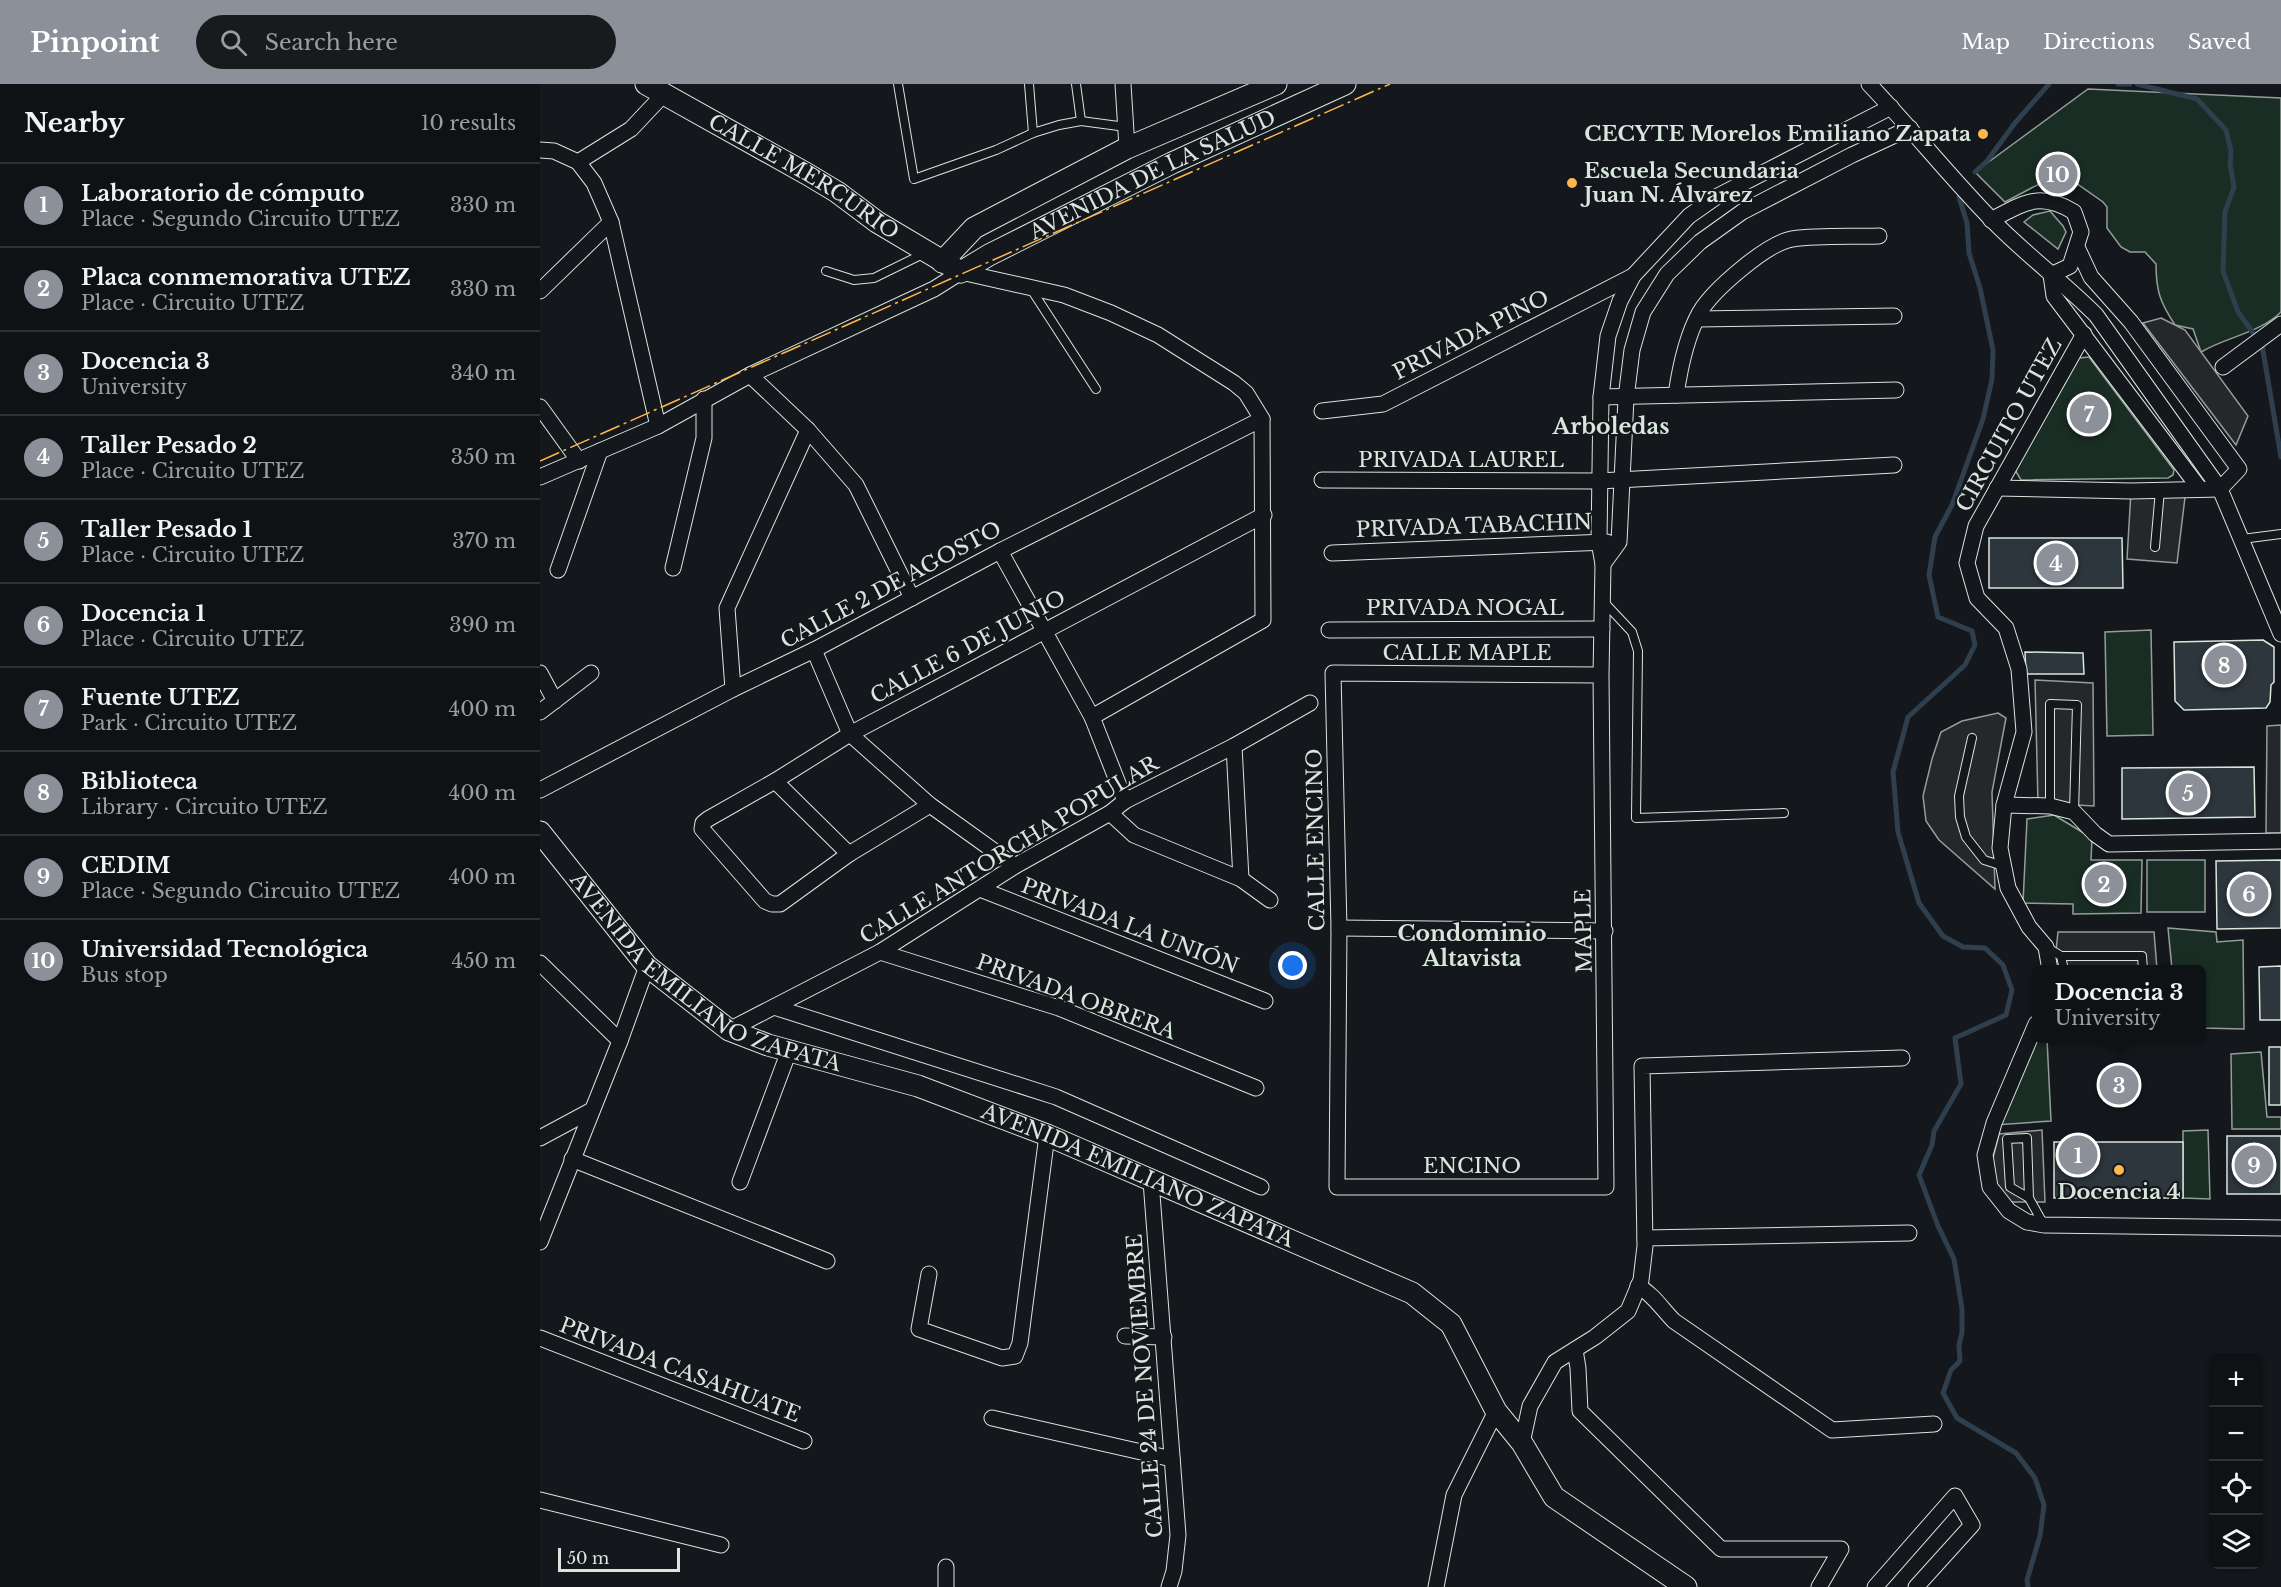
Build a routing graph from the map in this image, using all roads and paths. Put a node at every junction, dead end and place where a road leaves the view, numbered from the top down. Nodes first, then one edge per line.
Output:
1 (898, 84) edge
2 (1029, 84) edge
3 (1076, 84) edge
4 (1123, 84) edge
5 (1276, 84) edge
6 (1345, 84) edge
7 (1869, 84) edge
8 (655, 89) edge
9 (1891, 107) junction
10 (1081, 121) junction
11 (1126, 127) junction
12 (1911, 128) junction
13 (1034, 133) junction
14 (1127, 148) junction
15 (540, 150) edge
16 (578, 162) junction
17 (1991, 220) junction
18 (611, 222) junction
19 (1879, 236) dead end
20 (2077, 247) junction
21 (934, 257) junction
22 (826, 271) dead end
23 (961, 272) junction
24 (2051, 275) junction
25 (1633, 276) junction
26 (934, 288) junction
27 (1031, 289) junction
28 (540, 291) edge
29 (1894, 316) dead end
30 (1697, 319) junction
31 (2281, 324) edge
32 (2084, 334) junction
33 (2223, 367) dead end
34 (750, 375) junction
35 (1096, 389) dead end
36 (1896, 390) dead end
37 (1676, 395) junction
38 (1601, 397) junction
39 (1626, 398) junction
40 (704, 399) junction
41 (540, 407) edge
42 (1322, 411) dead end
43 (1262, 419) junction
44 (658, 426) junction
45 (808, 430) junction
46 (600, 451) junction
47 (579, 461) junction
48 (1894, 465) dead end
49 (540, 477) edge
50 (1322, 480) dead end
51 (1623, 480) junction
52 (1599, 481) junction
53 (1997, 488) junction
54 (2200, 489) junction
55 (2220, 489) junction
56 (2160, 490) junction
57 (1264, 515) junction
58 (2281, 534) edge
59 (2242, 539) junction
60 (1599, 542) junction
61 (1619, 542) junction
62 (2155, 547) dead end
63 (1000, 551) junction
64 (1332, 553) dead end
65 (1603, 564) junction
66 (673, 568) dead end
67 (558, 570) dead end
68 (912, 598) junction
69 (1602, 599) junction
70 (1602, 629) junction
71 (1329, 630) dead end
72 (1044, 631) junction
73 (2281, 634) edge
74 (814, 650) junction
75 (540, 673) edge
76 (591, 673) dead end
77 (1334, 673) joint
78 (1601, 675) junction
79 (733, 689) junction
80 (555, 700) junction
81 (1310, 703) dead end
82 (540, 712) edge
83 (1092, 717) junction
84 (850, 734) junction
85 (1972, 738) dead end
86 (1234, 746) junction
87 (775, 781) junction
88 (540, 790) edge
89 (1125, 801) junction
90 (930, 805) junction
91 (2004, 805) junction
92 (2050, 806) junction
93 (2074, 812) junction
94 (1110, 813) junction
95 (1784, 813) dead end
96 (540, 832) edge
97 (2281, 841) edge
98 (849, 854) junction
99 (1015, 866) junction
100 (2004, 867) junction
101 (1241, 879) junction
102 (980, 889) junction
103 (1270, 900) dead end
104 (1339, 928) junction
105 (1605, 931) junction
106 (2046, 947) junction
107 (880, 952) junction
108 (2061, 956) junction
109 (540, 963) edge
110 (2049, 965) edge
111 (2063, 965) edge
112 (2143, 965) edge
113 (647, 966) junction
114 (1265, 1001) dead end
115 (774, 1007) junction
116 (729, 1030) junction
117 (2032, 1036) edge
118 (620, 1041) junction
119 (789, 1051) junction
120 (1902, 1058) dead end
121 (1256, 1088) dead end
122 (592, 1110) junction
123 (1047, 1135) junction
124 (540, 1138) edge
125 (572, 1159) junction
126 (1151, 1181) junction
127 (740, 1182) dead end
128 (1261, 1187) dead end
129 (1337, 1187) joint
130 (1606, 1187) joint
131 (2029, 1198) junction
132 (2044, 1225) junction
133 (2281, 1228) edge
134 (1909, 1233) dead end
135 (1645, 1238) junction
136 (540, 1242) edge
137 (827, 1262) dead end
138 (929, 1274) dead end
139 (1638, 1286) junction
140 (1125, 1336) dead end
141 (1164, 1337) junction
142 (540, 1338) edge
143 (1575, 1350) junction
144 (1496, 1411) junction
145 (992, 1418) dead end
146 (1934, 1424) dead end
147 (804, 1441) dead end
148 (1522, 1443) junction
149 (1172, 1459) junction
150 (540, 1500) edge
151 (721, 1545) dead end
152 (946, 1567) dead end
153 (946, 1587) edge
154 (1169, 1587) edge
155 (1436, 1587) edge
156 (1686, 1587) edge
157 (1819, 1587) edge
158 (1875, 1587) edge
159 (1916, 1587) edge

1 - 13 lane
2 - 13 lane
3 - 10 lane
4 - 11 street
5 - 14 main road, AVENIDA DE LA SALUD
6 - 23 main road, AVENIDA DE LA SALUD
7 - 9 street
8 - 16 street, CALLE MERCURIO
8 - 21 main road, CALLE MERCURIO
9 - 12 street
9 - 25 street
10 - 11 lane
10 - 13 lane
11 - 14 street
12 - 17 street
12 - 39 street
14 - 21 main road, AVENIDA DE LA SALUD
15 - 16 street
16 - 18 street
17 - 20 street
17 - 24 street
18 - 28 street
18 - 44 street
19 - 30 street
20 - 24 street
20 - 55 street
21 - 22 lane
21 - 23 main road, CALLE MERCURIO
21 - 26 street
23 - 26 street
23 - 27 street
24 - 32 street
24 - 55 street
25 - 38 street, MAPLE
25 - 42 street, PRIVADA PINO
26 - 34 street
27 - 35 lane
27 - 43 street
29 - 30 street
30 - 37 street
31 - 33 street
32 - 53 street, CIRCUITO UTEZ
32 - 54 street
34 - 40 street
34 - 45 street
36 - 37 street
37 - 39 street
38 - 39 street
38 - 52 street, MAPLE
39 - 51 street
40 - 44 street
40 - 66 street
41 - 47 street
43 - 57 street
43 - 63 street, CALLE 2 DE AGOSTO
44 - 46 street
45 - 68 street
45 - 79 street
46 - 47 street
46 - 67 street
47 - 49 street
48 - 51 street
50 - 52 street, PRIVADA LAUREL
51 - 52 street, PRIVADA LAUREL
51 - 61 street
52 - 60 street, MAPLE
53 - 56 street
53 - 91 street, CIRCUITO UTEZ
54 - 55 street
54 - 56 street
55 - 59 street
56 - 62 lane
57 - 72 street, CALLE 6 DE JUNIO
57 - 83 street
58 - 59 lane
59 - 73 street
60 - 61 street, PRIVADA TABACHIN
60 - 64 street, PRIVADA TABACHIN
60 - 65 street, MAPLE
61 - 65 street
63 - 68 street, CALLE 2 DE AGOSTO
63 - 72 street
65 - 69 street, MAPLE
68 - 74 street, CALLE 2 DE AGOSTO
69 - 70 street, MAPLE
69 - 95 lane
70 - 71 street, PRIVADA NOGAL
70 - 78 street, MAPLE
72 - 83 street
72 - 84 street, CALLE 6 DE JUNIO
74 - 79 street, CALLE 2 DE AGOSTO
74 - 84 street
75 - 80 street
76 - 80 street
77 - 78 street, CALLE MAPLE
77 - 104 street, CALLE ENCINO
78 - 105 street, MAPLE
79 - 88 street, CALLE 2 DE AGOSTO
80 - 82 street
81 - 86 street, CALLE ANTORCHA POPULAR
83 - 89 street
84 - 87 street, CALLE 6 DE JUNIO
84 - 90 street
85 - 100 lane
86 - 89 street, CALLE ANTORCHA POPULAR
86 - 101 street
87 - 98 street
87 - 98 street, CALLE 6 DE JUNIO
89 - 94 street, CALLE ANTORCHA POPULAR
90 - 98 street
90 - 99 street
91 - 92 street
91 - 100 street, CIRCUITO UTEZ
92 - 93 street
92 - 93 lane
93 - 97 street
94 - 99 street, CALLE ANTORCHA POPULAR
94 - 101 street
96 - 113 main road, AVENIDA EMILIANO ZAPATA
99 - 102 street, CALLE ANTORCHA POPULAR
100 - 106 street, CIRCUITO UTEZ
101 - 103 street
102 - 107 street, CALLE ANTORCHA POPULAR
102 - 114 street, PRIVADA LA UNIÓN
104 - 105 street
104 - 129 street, CALLE ENCINO
105 - 130 street, MAPLE
106 - 108 lane
106 - 110 street
107 - 115 street, CALLE ANTORCHA POPULAR
107 - 121 street, PRIVADA OBRERA
108 - 111 lane
108 - 112 lane
109 - 118 street
113 - 116 main road, AVENIDA EMILIANO ZAPATA
113 - 118 street
115 - 116 street, CALLE ANTORCHA POPULAR
115 - 128 street
116 - 119 main road, AVENIDA EMILIANO ZAPATA
117 - 132 street
118 - 122 street
119 - 123 main road, AVENIDA EMILIANO ZAPATA
119 - 127 street
120 - 135 street
122 - 124 street
122 - 125 street
123 - 126 main road, AVENIDA EMILIANO ZAPATA
123 - 138 street
125 - 136 street
125 - 137 street
126 - 141 street, CALLE 24 DE NOVIEMBRE
126 - 144 main road, AVENIDA EMILIANO ZAPATA
129 - 130 street, ENCINO
131 - 131 lane
131 - 132 lane
132 - 133 street
134 - 135 street
135 - 139 street
139 - 143 street
139 - 146 street
140 - 141 street
141 - 149 street, CALLE 24 DE NOVIEMBRE
142 - 147 street, PRIVADA CASAHUATE
143 - 148 street
143 - 157 street
144 - 148 main road, AVENIDA EMILIANO ZAPATA
144 - 155 street
145 - 149 street
148 - 156 main road, AVENIDA EMILIANO ZAPATA
149 - 154 street, CALLE 24 DE NOVIEMBRE
150 - 151 street
152 - 153 street
158 - 159 street

